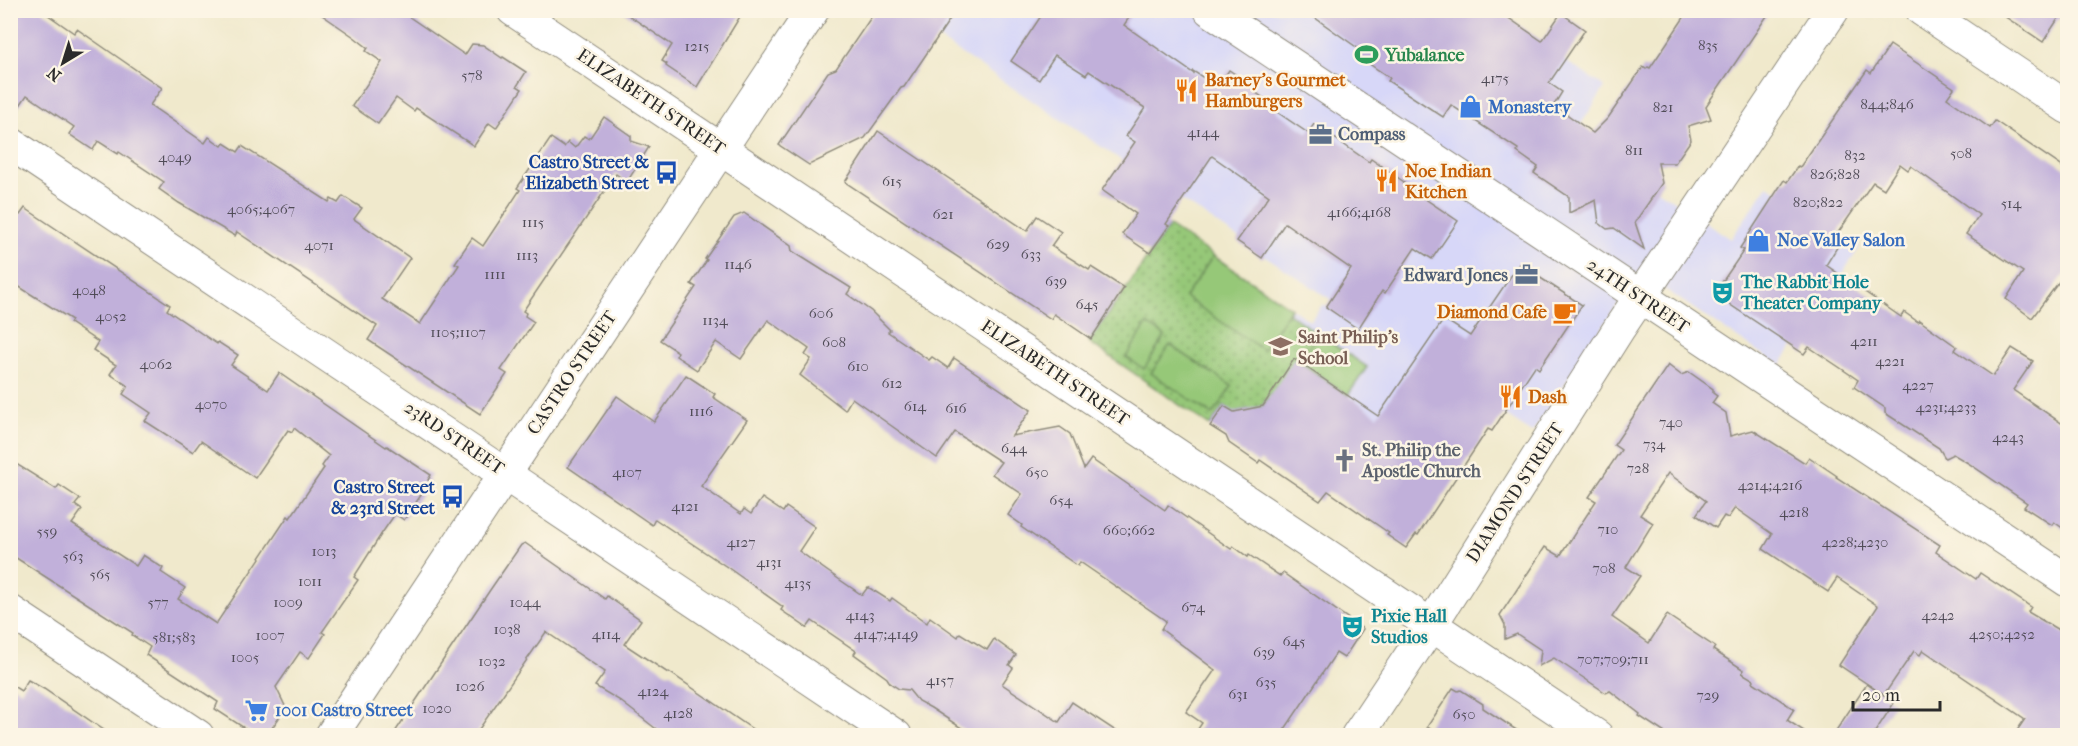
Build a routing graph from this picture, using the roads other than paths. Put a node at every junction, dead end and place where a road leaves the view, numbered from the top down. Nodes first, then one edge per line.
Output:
1 (513, 10) edge
2 (813, 10) edge
3 (1210, 10) edge
4 (1833, 10) edge
5 (1922, 10) edge
6 (2067, 108) edge
7 (10, 143) edge
8 (721, 148) junction
9 (1640, 298) junction
10 (505, 472) junction
11 (2067, 581) edge
12 (10, 611) edge
13 (1431, 625) junction
14 (198, 735) edge
15 (331, 735) edge
16 (896, 735) edge
17 (1357, 735) edge
18 (1597, 735) edge

1 - 8 street, ELIZABETH STREET
2 - 8 street, CASTRO STREET
3 - 9 street, 24TH STREET
4 - 9 street, DIAMOND STREET
5 - 6 street
7 - 10 street, 23RD STREET
8 - 10 street, CASTRO STREET
8 - 13 street, ELIZABETH STREET
9 - 11 street, 24TH STREET
9 - 13 street, DIAMOND STREET
10 - 15 street, CASTRO STREET
10 - 16 street, 23RD STREET
12 - 14 street
13 - 17 street, DIAMOND STREET
13 - 18 street, ELIZABETH STREET

